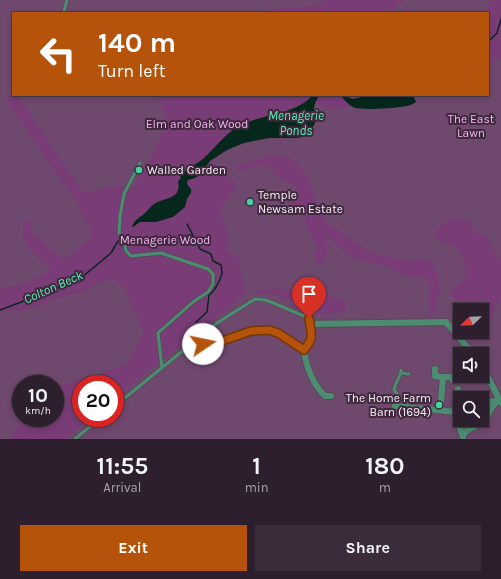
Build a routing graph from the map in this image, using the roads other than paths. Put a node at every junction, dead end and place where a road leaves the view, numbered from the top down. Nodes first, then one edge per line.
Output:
1 (67, 0) edge
2 (64, 12) dead end
3 (140, 164) dead end
4 (310, 324) junction
5 (190, 345) junction
6 (467, 347) edge
7 (304, 350) junction
8 (162, 368) junction
9 (435, 369) dead end
10 (410, 374) dead end
11 (443, 376) junction
12 (489, 380) edge
13 (464, 383) edge
14 (459, 385) junction
15 (459, 391) edge
16 (331, 396) dead end
17 (124, 399) edge
18 (441, 402) dead end
19 (499, 402) edge
20 (395, 406) joint
21 (453, 412) edge
22 (89, 427) edge
23 (459, 427) edge
24 (463, 437) edge
25 (75, 439) edge

1 - 2 lane
3 - 8 lane
4 - 5 lane
4 - 6 street
4 - 7 lane
5 - 7 lane
5 - 8 lane
7 - 16 street
8 - 17 lane
9 - 11 street
10 - 20 lane
11 - 14 street
11 - 18 street
12 - 19 street
13 - 14 street
14 - 15 street
19 - 24 street
20 - 21 street
22 - 25 lane
23 - 24 street

